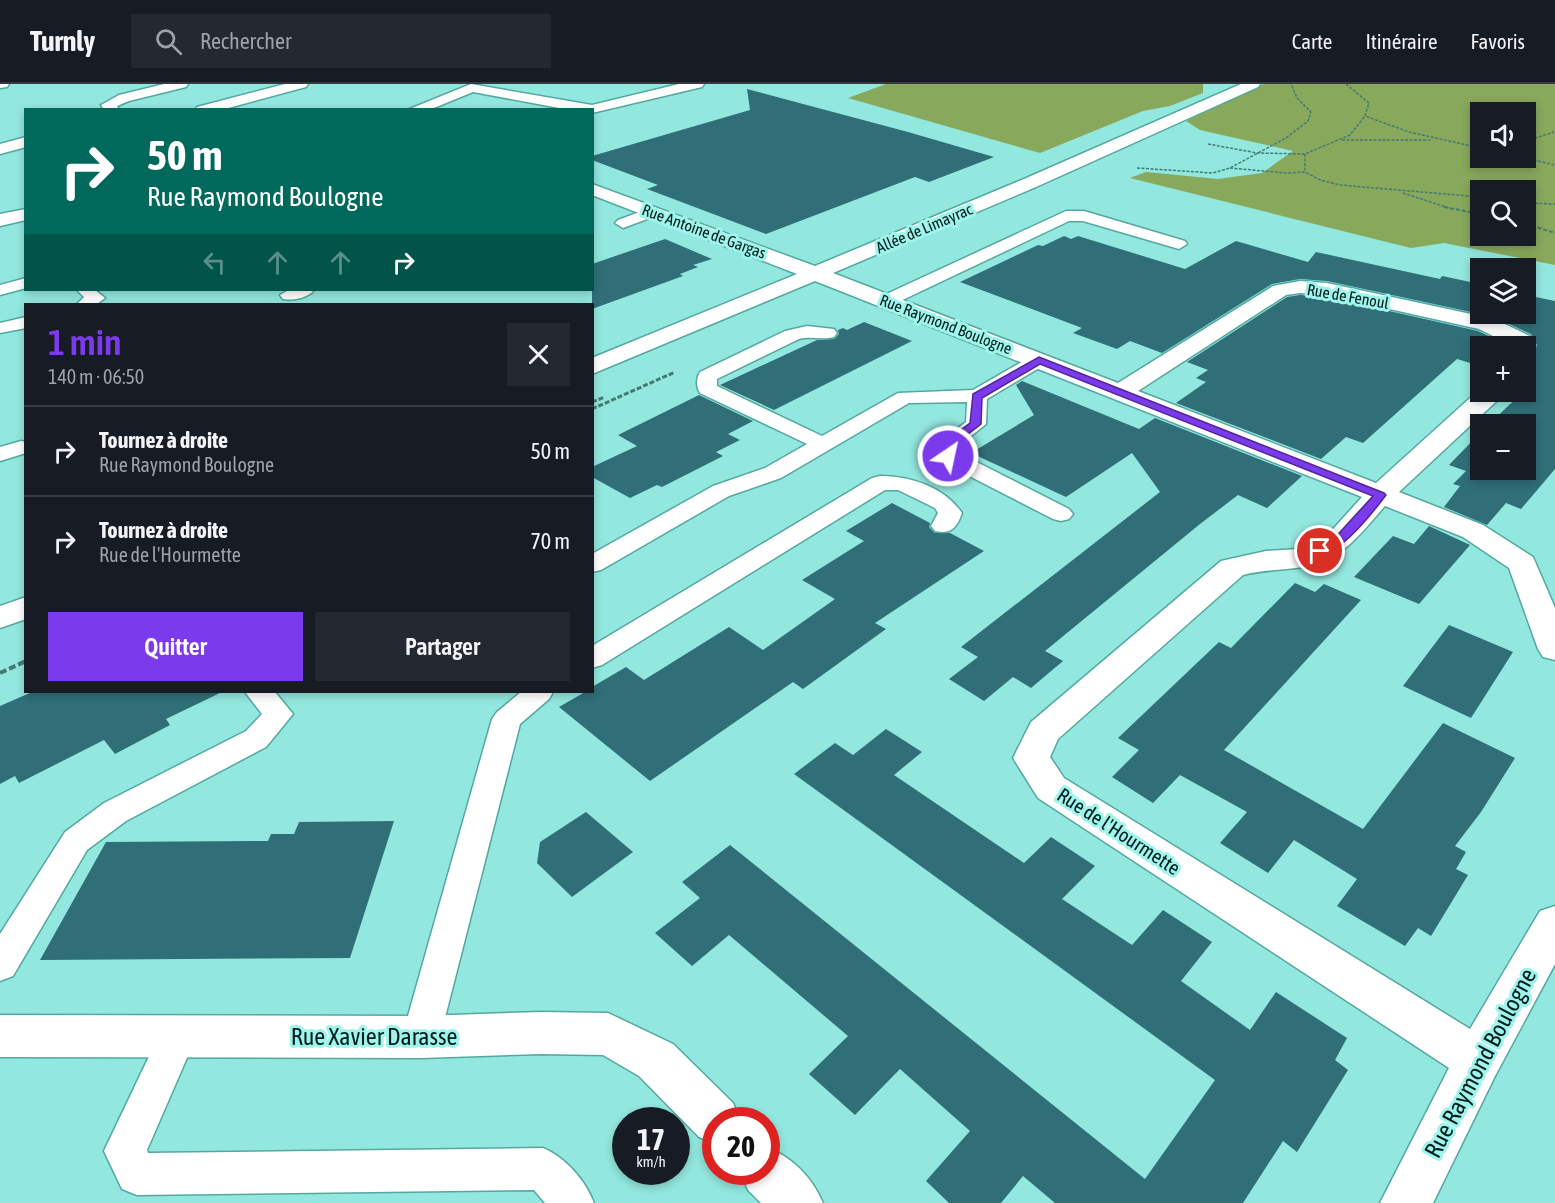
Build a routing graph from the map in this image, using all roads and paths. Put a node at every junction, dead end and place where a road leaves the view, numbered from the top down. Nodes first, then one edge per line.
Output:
1 (181, 84) edge
2 (301, 84) edge
3 (697, 84) edge
4 (1253, 84) edge
5 (1291, 84) edge
6 (1346, 84) edge
7 (477, 86) edge
8 (110, 108) edge
9 (210, 108) edge
10 (419, 108) edge
11 (587, 108) edge
12 (594, 109) edge
13 (1365, 116) junction
14 (1555, 131) edge
15 (1536, 138) edge
16 (1339, 140) junction
17 (1437, 140) junction
18 (24, 142) edge
19 (1208, 144) dead end
20 (3, 145) edge
21 (1470, 146) edge
22 (1257, 153) junction
23 (1305, 154) junction
24 (1536, 161) edge
25 (1555, 165) edge
26 (1133, 168) dead end
27 (1230, 168) junction
28 (1305, 172) junction
29 (1397, 191) junction
30 (596, 193) edge
31 (1470, 195) edge
32 (1536, 203) edge
33 (1555, 204) edge
34 (653, 212) junction
35 (1470, 212) edge
36 (24, 214) edge
37 (0, 220) edge
38 (622, 223) dead end
39 (1536, 227) edge
40 (1555, 233) edge
41 (1179, 244) dead end
42 (814, 273) junction
43 (24, 284) edge
44 (0, 290) edge
45 (86, 291) edge
46 (886, 301) junction
47 (87, 303) edge
48 (24, 322) edge
49 (0, 328) edge
50 (828, 333) dead end
51 (1511, 336) edge
52 (1039, 360) junction
53 (594, 366) edge
54 (1120, 392) junction
55 (977, 396) junction
56 (1481, 402) edge
57 (823, 444) junction
58 (21, 447) dead end
59 (0, 454) edge
60 (1380, 495) junction
61 (1061, 514) dead end
62 (943, 526) dead end
63 (594, 565) edge
64 (24, 608) edge
65 (0, 618) edge
66 (1555, 649) edge
67 (594, 658) edge
68 (24, 662) edge
69 (0, 673) edge
70 (260, 693) edge
71 (538, 693) edge
72 (1555, 924) edge
73 (0, 965) edge
74 (0, 1036) edge
75 (177, 1036) junction
76 (421, 1037) junction
77 (1478, 1060) junction
78 (703, 1107) edge
79 (779, 1185) edge
80 (573, 1203) edge
81 (797, 1203) edge
82 (1406, 1203) edge

1 - 8 street
2 - 9 street
3 - 12 street
4 - 42 street, Allée de Limayrac
5 - 22 path
6 - 13 path
7 - 10 street
7 - 11 street
13 - 16 path
13 - 17 path
14 - 15 path
16 - 17 path
16 - 23 path
17 - 21 path
18 - 20 street
19 - 22 path
22 - 23 path
22 - 27 path
23 - 28 path
24 - 25 path
26 - 27 path
27 - 28 path
28 - 29 path
29 - 31 path
29 - 35 path
30 - 34 street, Rue Antoine de Gargas
32 - 33 path
34 - 38 lane
34 - 42 street, Rue Antoine de Gargas
36 - 37 street
39 - 40 path
41 - 46 lane
42 - 46 street, Rue Raymond Boulogne
42 - 53 street, Allée de Limayrac
43 - 44 lane
45 - 47 lane
46 - 52 street, Rue Raymond Boulogne
48 - 49 lane
50 - 57 lane
51 - 54 street, Rue de Fenoul
52 - 54 street, Rue Raymond Boulogne
52 - 55 lane
54 - 60 street, Rue Raymond Boulogne
55 - 57 lane
55 - 61 lane
56 - 60 street
57 - 63 lane
58 - 59 lane
60 - 66 street, Rue Raymond Boulogne
60 - 77 street, Rue de l'Hourmette
62 - 67 lane
64 - 65 street
68 - 69 path
70 - 73 lane
71 - 76 lane
72 - 77 street, Rue Raymond Boulogne
74 - 75 street, Rue Xavier Darasse
75 - 76 street, Rue Xavier Darasse
75 - 80 lane
76 - 78 street, Rue Xavier Darasse
77 - 82 street, Rue Raymond Boulogne
79 - 81 street

